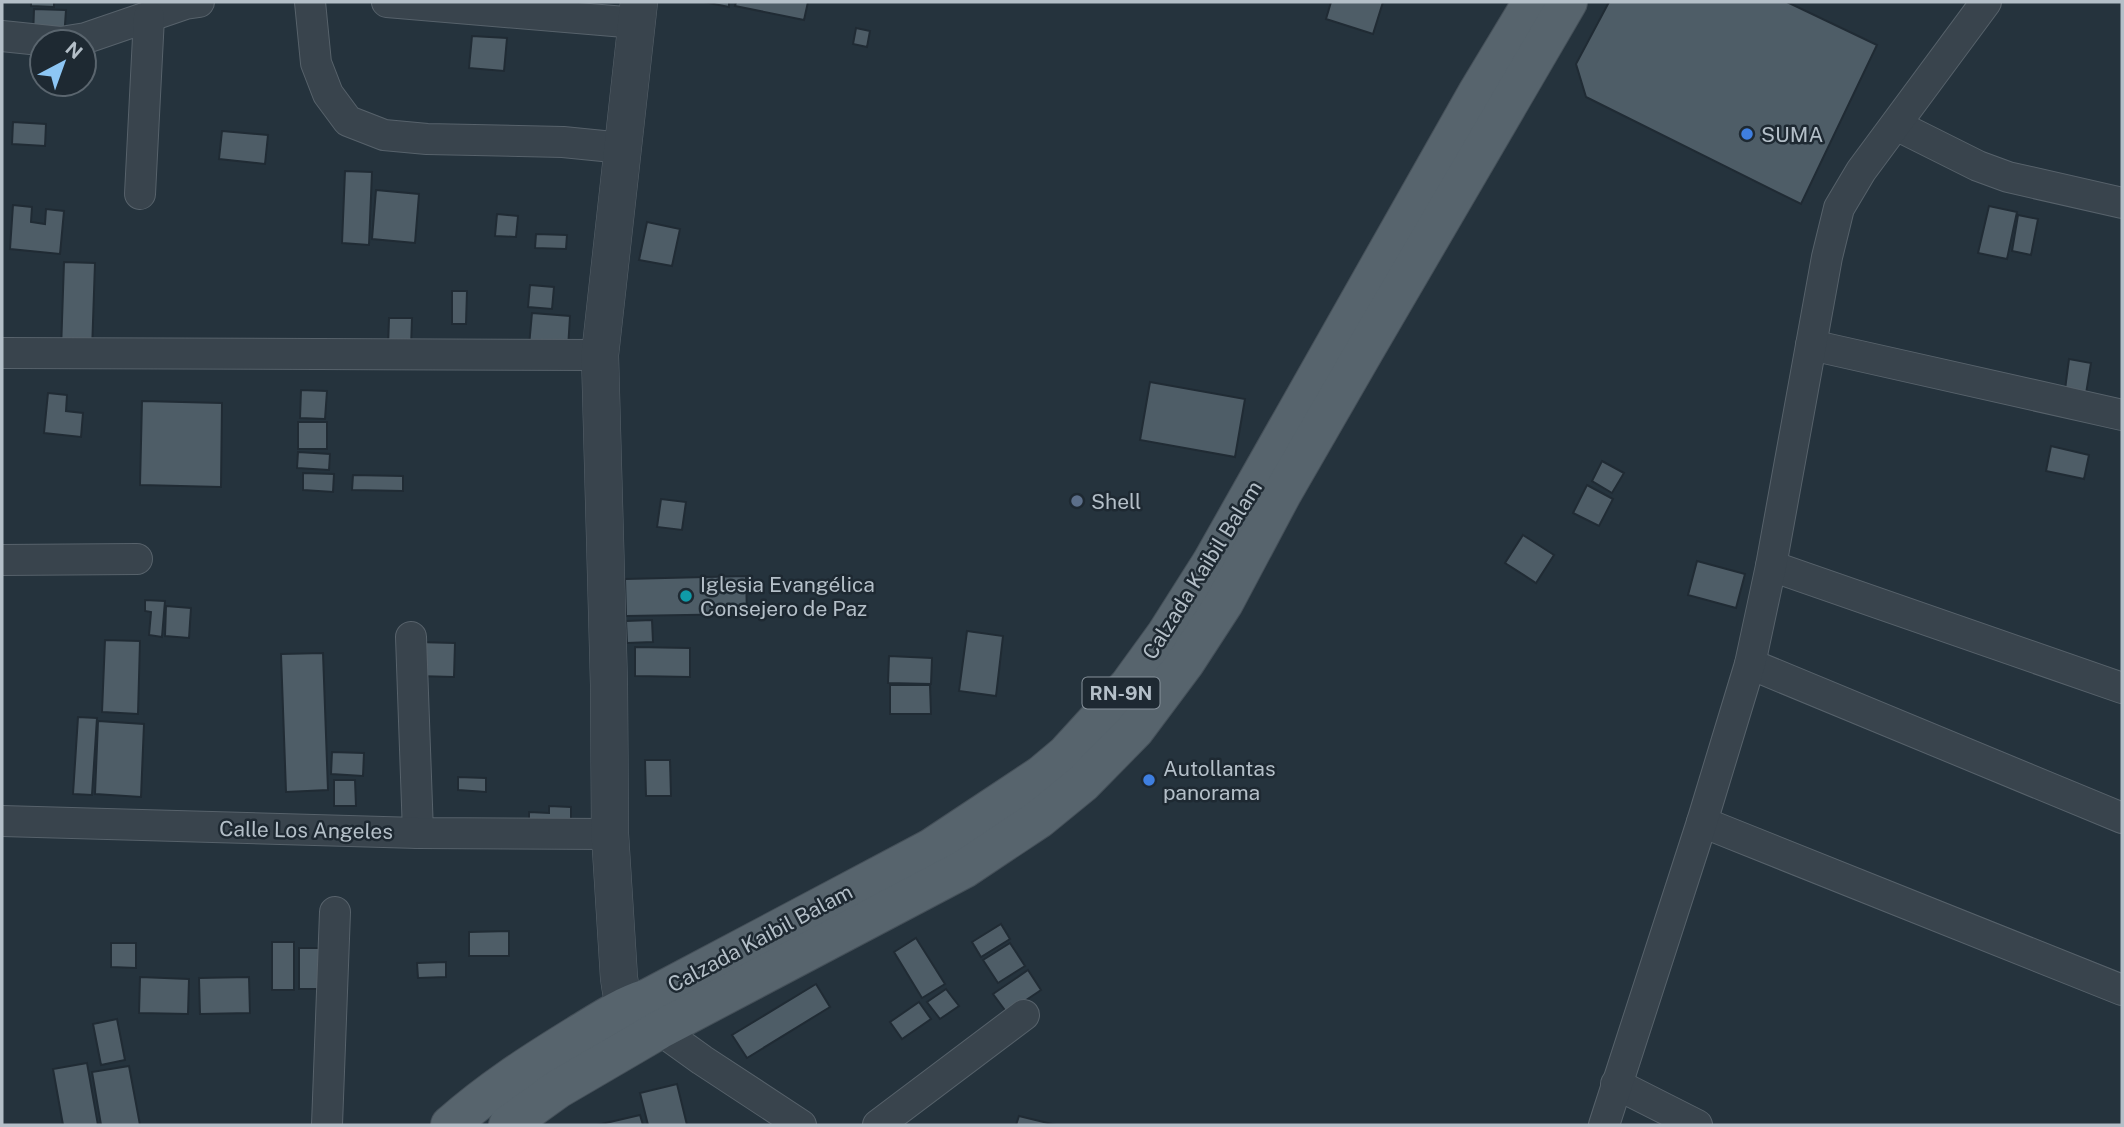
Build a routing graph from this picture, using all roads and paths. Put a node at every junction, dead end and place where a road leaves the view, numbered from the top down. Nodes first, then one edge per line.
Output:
1 (199, 2) edge
2 (310, 2) edge
3 (387, 2) edge
4 (1532, 2) edge
5 (1568, 2) edge
6 (1986, 2) edge
7 (638, 12) edge
8 (149, 17) junction
9 (98, 33) edge
10 (2, 36) edge
11 (28, 39) edge
12 (1896, 125) junction
13 (623, 148) junction
14 (140, 194) dead end
15 (2122, 203) edge
16 (1811, 345) junction
17 (2, 353) edge
18 (600, 355) junction
19 (2122, 415) edge
20 (137, 559) dead end
21 (2, 560) edge
22 (1771, 566) junction
23 (411, 637) dead end
24 (1750, 664) junction
25 (2122, 688) edge
26 (2122, 818) edge
27 (2, 821) edge
28 (1702, 822) junction
29 (418, 833) junction
30 (610, 834) junction
31 (335, 912) dead end
32 (2122, 990) edge
33 (627, 1004) junction
34 (1024, 1015) dead end
35 (659, 1030) junction
36 (1616, 1084) junction
37 (327, 1125) edge
38 (450, 1125) edge
39 (508, 1125) edge
40 (801, 1125) edge
41 (878, 1125) edge
42 (1604, 1125) edge
43 (1697, 1125) edge

1 - 8 street
2 - 13 street
3 - 7 street
4 - 33 main road, Calzada Kaibil Balam / RN-9N
5 - 35 main road, Calzada Kaibil Balam / RN-9N
6 - 12 street
7 - 13 street
8 - 9 street
8 - 14 street
10 - 11 street
12 - 15 street
12 - 16 street
13 - 18 street
16 - 19 street
16 - 22 street
17 - 18 street
18 - 30 street
20 - 21 street
22 - 24 street
22 - 25 street
23 - 29 street
24 - 26 street
24 - 28 street
27 - 29 street, Calle Los Angeles
28 - 32 street
28 - 36 street
29 - 30 street, Calle Los Angeles
30 - 33 street
31 - 37 street
33 - 35 street
33 - 38 main road, Calzada Kaibil Balam / RN-9N
34 - 41 street
35 - 39 main road, Calzada Kaibil Balam / RN-9N
35 - 40 street
36 - 42 street
36 - 43 street

